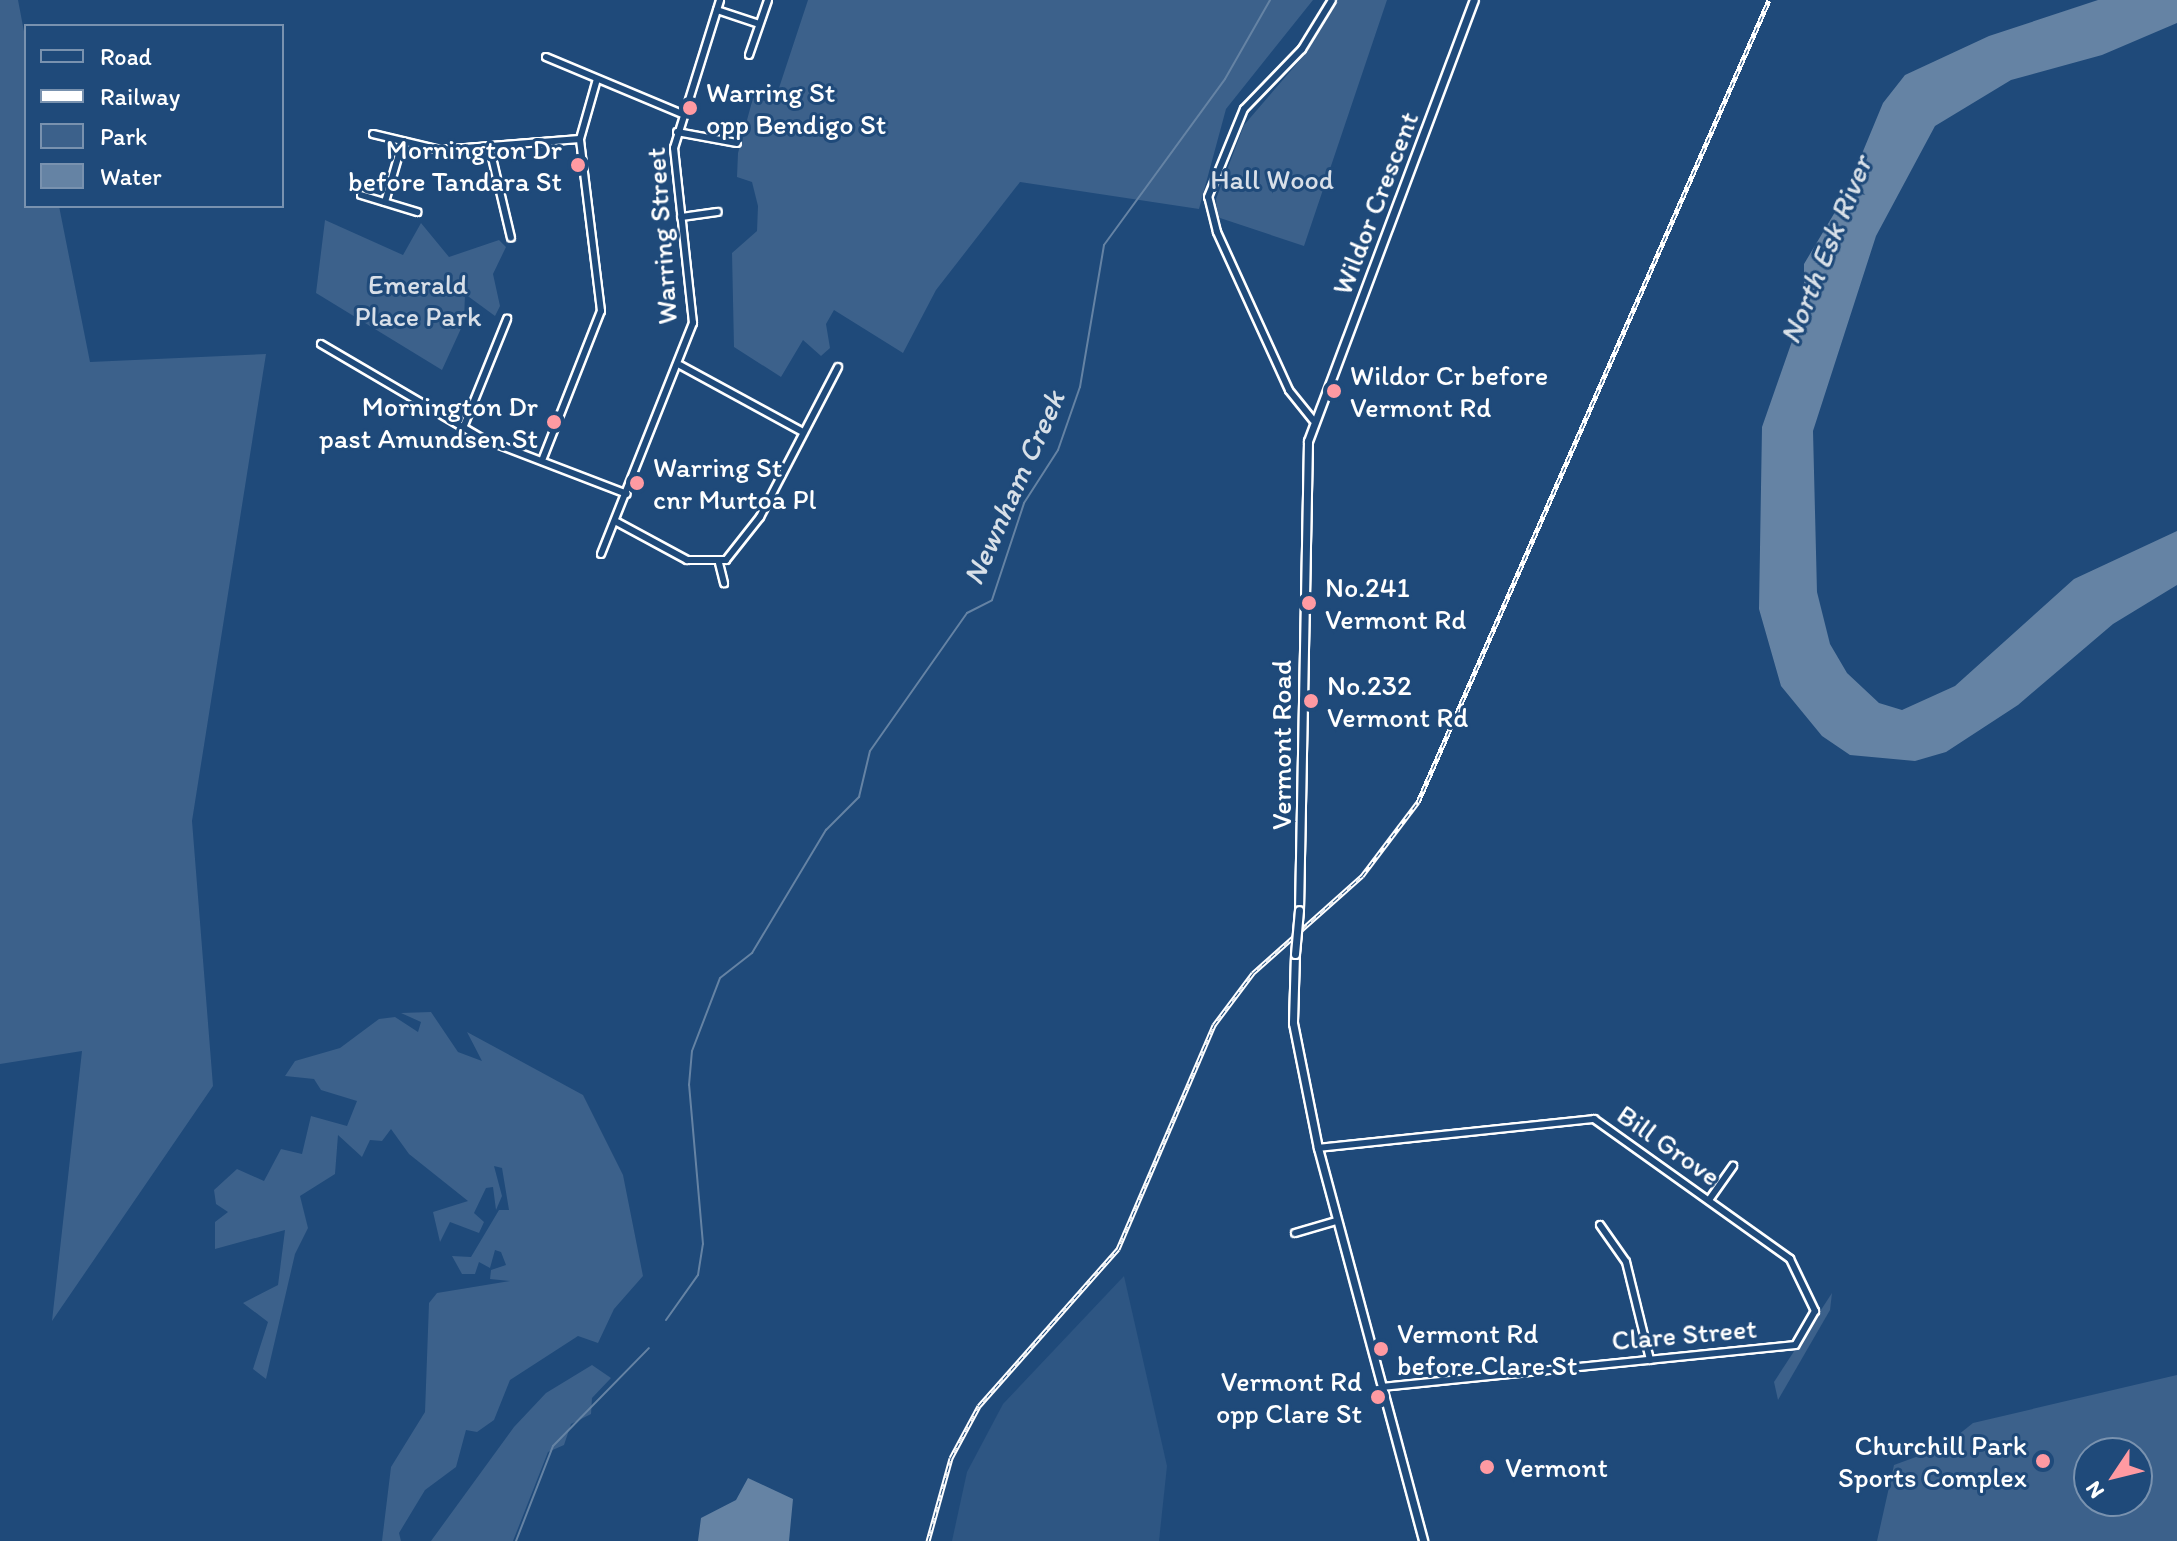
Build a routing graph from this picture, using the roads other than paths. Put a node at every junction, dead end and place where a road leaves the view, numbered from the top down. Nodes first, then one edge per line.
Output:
1 (720, 0) edge
2 (768, 0) edge
3 (1332, 0) edge
4 (1474, 0) edge
5 (717, 10) junction
6 (759, 24) junction
7 (749, 55) dead end
8 (546, 57) dead end
9 (597, 79) junction
10 (682, 114) junction
11 (677, 132) junction
12 (373, 134) dead end
13 (580, 139) junction
14 (737, 143) dead end
15 (402, 144) junction
16 (490, 149) junction
17 (361, 195) dead end
18 (385, 202) junction
19 (417, 212) dead end
20 (718, 212) dead end
21 (681, 217) junction
22 (511, 238) dead end
23 (507, 319) dead end
24 (321, 344) dead end
25 (680, 365) junction
26 (838, 367) dead end
27 (1313, 420) junction
28 (463, 428) junction
29 (801, 431) junction
30 (543, 458) junction
31 (627, 494) junction
32 (615, 521) junction
33 (601, 554) dead end
34 (719, 563) junction
35 (724, 583) dead end
36 (1318, 1148) junction
37 (1733, 1166) dead end
38 (1709, 1200) junction
39 (1336, 1221) junction
40 (1600, 1225) dead end
41 (1295, 1233) dead end
42 (1800, 1343) joint
43 (1650, 1360) junction
44 (1382, 1387) junction
45 (1423, 1541) edge

1 - 5 street, Warring Street
2 - 6 street
3 - 27 street
4 - 27 street, Wildor Crescent
5 - 6 street
5 - 10 street, Warring Street
6 - 7 street
8 - 9 street
9 - 10 street
9 - 13 street
10 - 11 street, Warring Street
11 - 14 street
11 - 21 street, Warring Street
12 - 15 street
13 - 16 street
13 - 30 street
15 - 16 street
15 - 18 street
16 - 22 street
17 - 18 street
18 - 19 street
20 - 21 street
21 - 25 street, Warring Street
23 - 28 street
24 - 28 street
25 - 29 street
25 - 31 street, Warring Street
26 - 29 street
27 - 36 street, Vermont Road, bridge
28 - 30 street
29 - 34 street
30 - 31 street
31 - 32 street, Warring Street
32 - 33 street, Warring Street
32 - 34 street
34 - 35 street
36 - 38 street, Bill Grove
36 - 39 street, Vermont Road
37 - 38 street
38 - 42 street, Bill Grove
39 - 41 street
39 - 44 street, Vermont Road
40 - 43 street
42 - 43 street, Clare Street
43 - 44 street, Clare Street
44 - 45 street, Vermont Road

